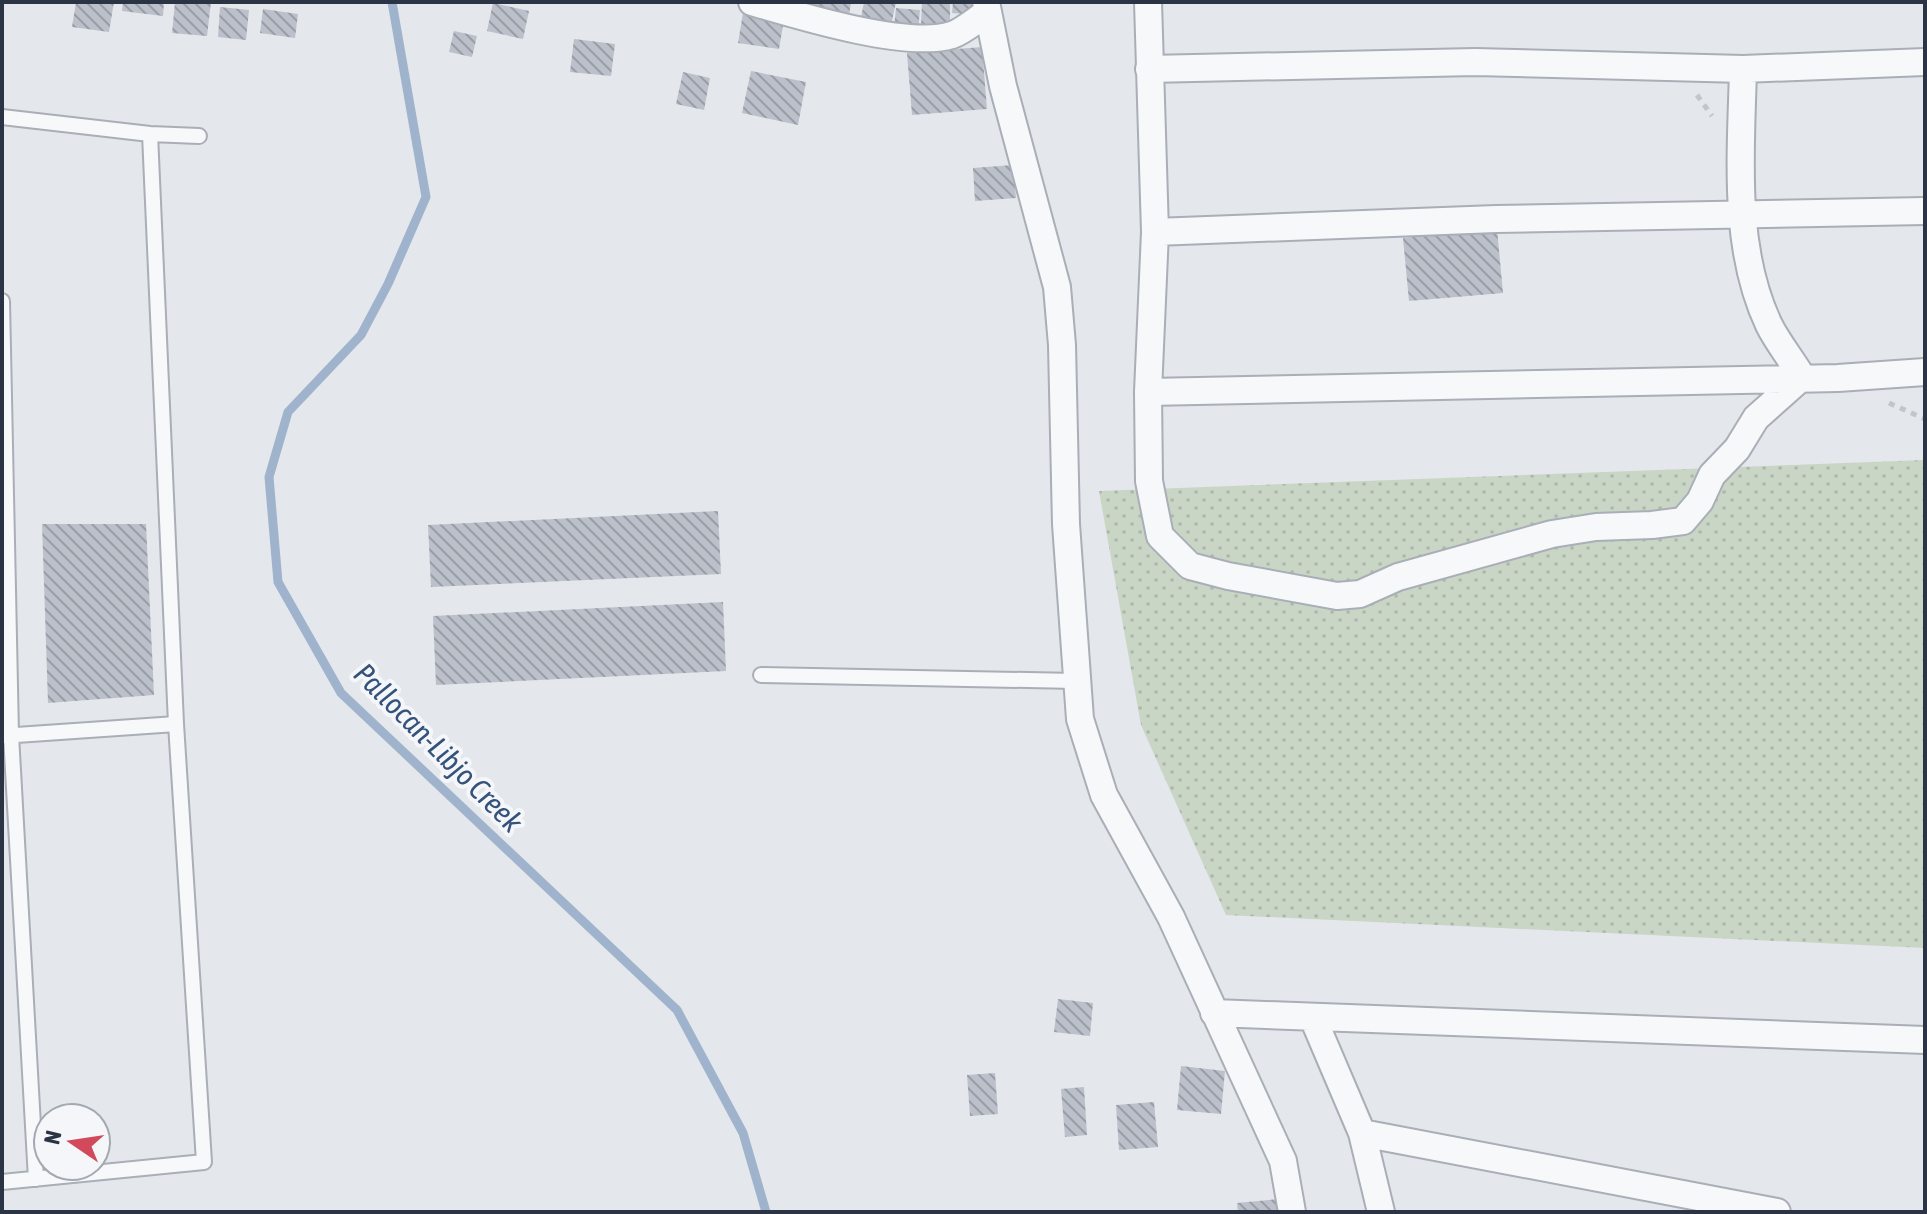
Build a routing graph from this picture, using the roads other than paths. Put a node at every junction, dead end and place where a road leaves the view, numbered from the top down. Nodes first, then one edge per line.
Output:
1 (752, 2) edge
2 (1148, 2) edge
3 (987, 7) edge
4 (1925, 62) edge
5 (1149, 69) junction
6 (1743, 69) junction
7 (2, 117) edge
8 (150, 134) junction
9 (199, 136) dead end
10 (1925, 211) edge
11 (1743, 215) junction
12 (1155, 232) junction
13 (2, 301) edge
14 (1925, 372) edge
15 (1802, 377) junction
16 (1148, 392) junction
17 (761, 675) dead end
18 (1076, 681) junction
19 (176, 724) junction
20 (6, 736) edge
21 (1214, 1013) junction
22 (1313, 1018) junction
23 (1925, 1040) edge
24 (32, 1120) edge
25 (1362, 1133) junction
26 (112, 1171) edge
27 (32, 1179) edge
28 (2, 1182) edge
29 (1292, 1212) edge
30 (1381, 1212) edge
31 (1777, 1212) edge

1 - 3 street
2 - 5 street
3 - 18 street
4 - 6 street
5 - 6 street
5 - 12 street
6 - 11 street
7 - 8 lane
8 - 9 lane
8 - 19 lane
10 - 11 street
11 - 12 street
11 - 15 street
12 - 16 street
13 - 20 lane
14 - 15 street
15 - 16 street
15 - 16 street
17 - 18 lane
18 - 21 street
19 - 20 lane
19 - 26 lane
20 - 24 lane
21 - 22 street
21 - 29 street
22 - 23 street
22 - 25 street
25 - 30 street
25 - 31 street
27 - 28 lane

